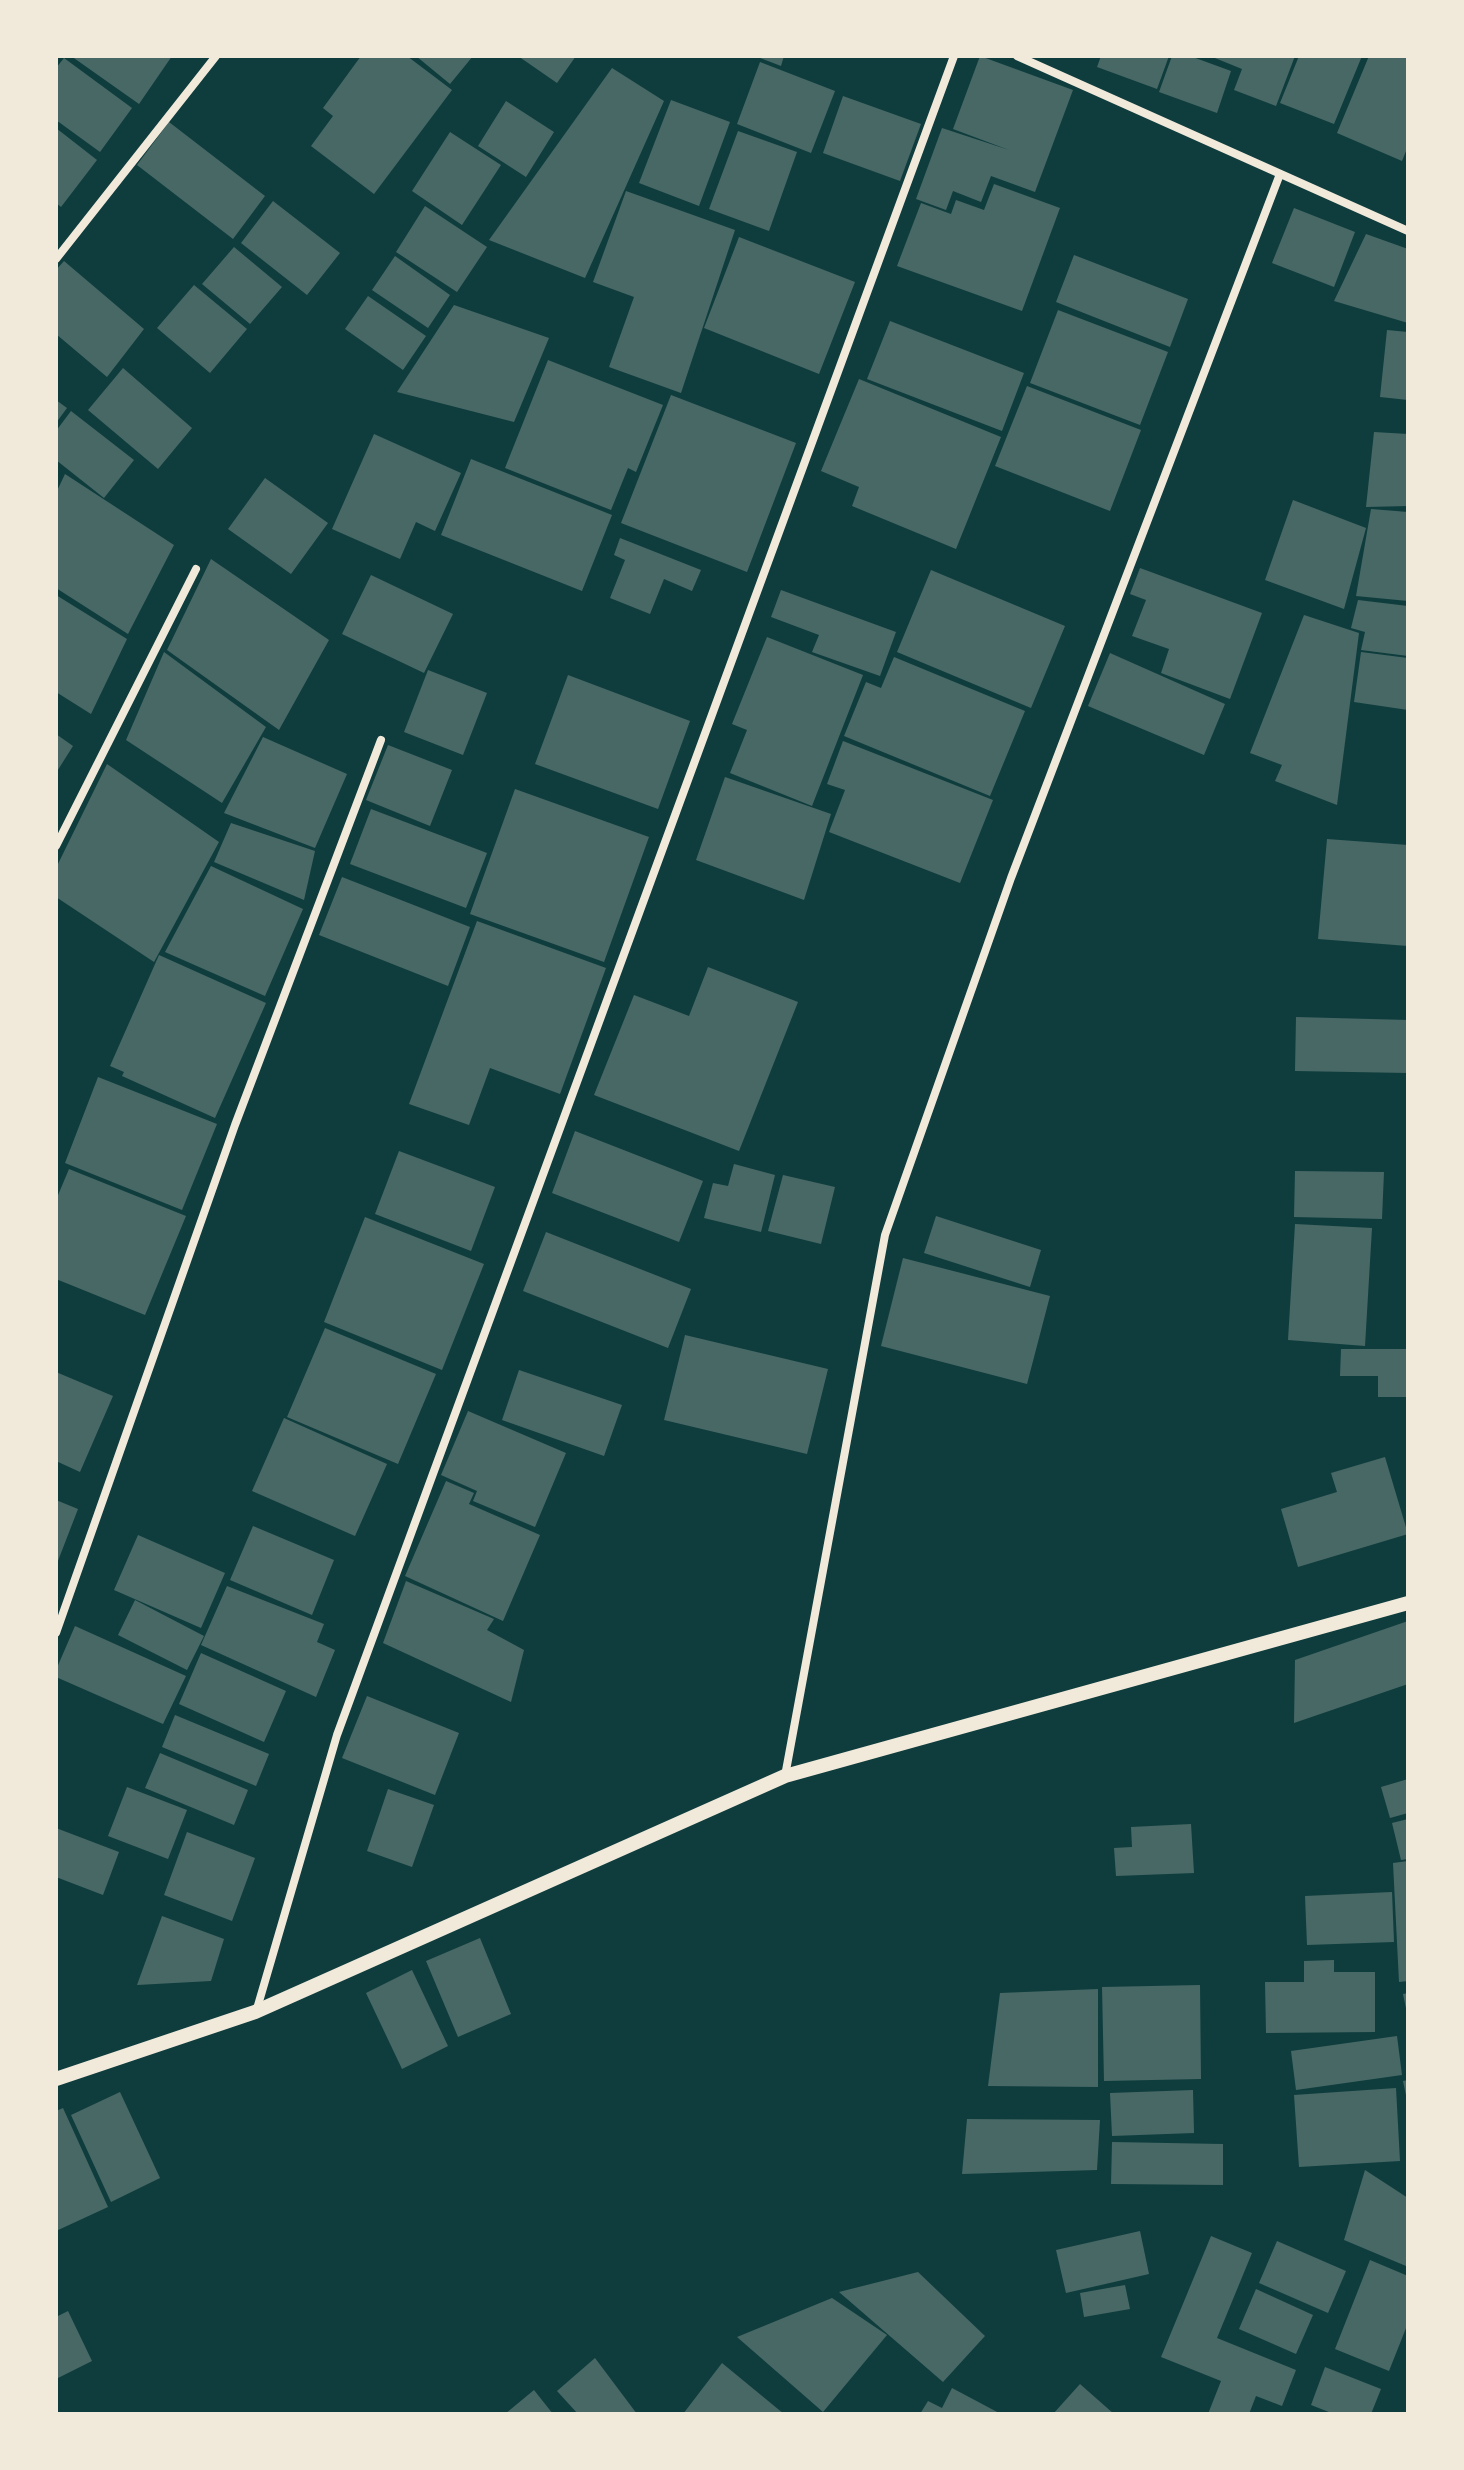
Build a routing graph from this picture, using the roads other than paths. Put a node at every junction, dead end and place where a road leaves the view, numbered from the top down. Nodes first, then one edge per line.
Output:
1 (216, 56) edge
2 (954, 56) edge
3 (1017, 56) edge
4 (1280, 174) junction
5 (1408, 231) edge
6 (56, 259) edge
7 (196, 569) dead end
8 (381, 740) dead end
9 (56, 846) edge
10 (1408, 1603) edge
11 (56, 1633) edge
12 (785, 1776) junction
13 (255, 2012) junction
14 (56, 2079) edge

1 - 6 street
2 - 13 street
3 - 4 street
4 - 5 street
4 - 12 street
7 - 9 street
8 - 11 street
10 - 12 street
12 - 13 street
13 - 14 street

